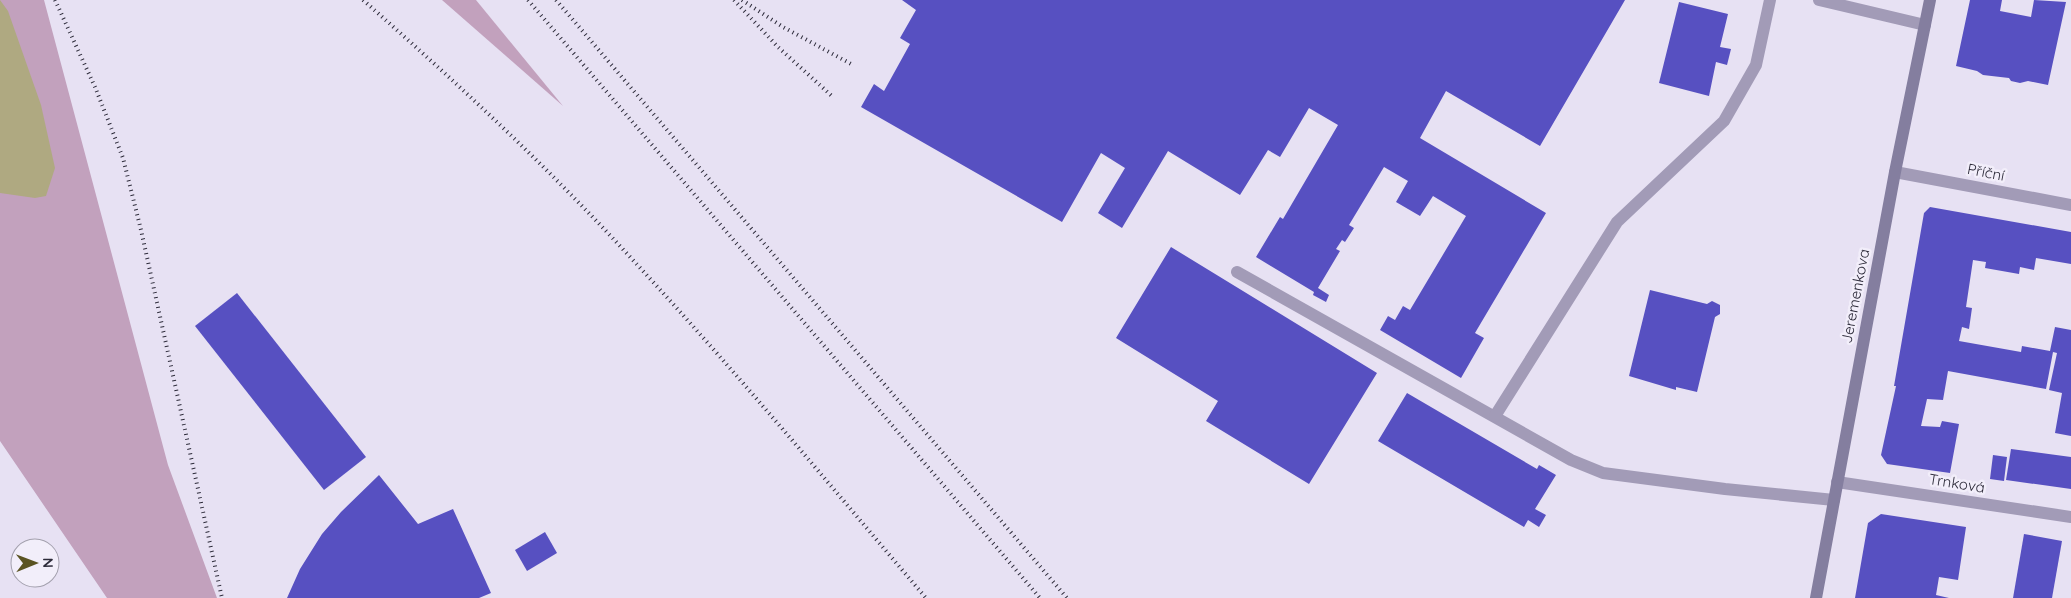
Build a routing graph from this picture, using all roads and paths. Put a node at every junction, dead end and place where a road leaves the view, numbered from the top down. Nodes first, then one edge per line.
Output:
1 (1770, 0) edge
2 (1819, 0) edge
3 (1930, 0) edge
4 (1925, 25) junction
5 (1895, 172) junction
6 (2071, 205) edge
7 (1237, 272) dead end
8 (1495, 416) junction
9 (1837, 482) junction
10 (1834, 500) junction
11 (2071, 517) edge
12 (1816, 598) edge

1 - 8 street
2 - 4 street
3 - 4 street, Jeremenkova
4 - 5 street, Jeremenkova
5 - 6 street, Příční
5 - 9 street, Jeremenkova
7 - 8 street
8 - 10 street
9 - 10 street, Jeremenkova
9 - 11 street, Trnková
10 - 12 street, Jeremenkova

